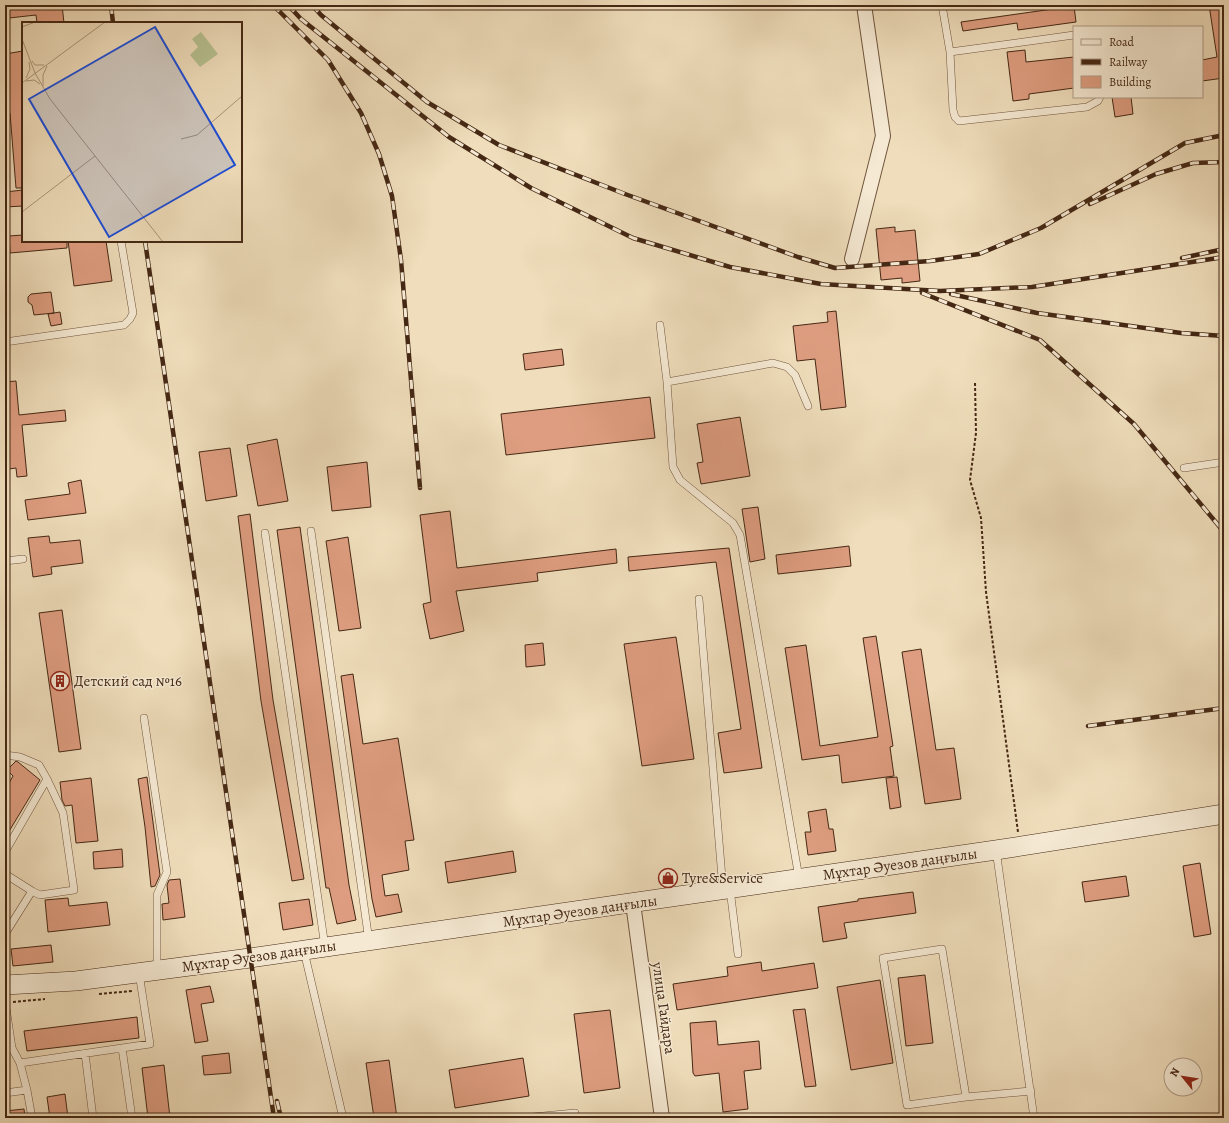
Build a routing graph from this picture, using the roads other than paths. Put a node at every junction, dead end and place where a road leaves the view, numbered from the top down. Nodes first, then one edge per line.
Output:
1 (864, 5) edge
2 (942, 5) edge
3 (1073, 35) edge
4 (950, 52) junction
5 (1100, 98) edge
6 (121, 242) edge
7 (852, 259) dead end
8 (660, 325) dead end
9 (5, 342) edge
10 (667, 382) junction
11 (808, 406) dead end
12 (1224, 462) edge
13 (1184, 468) dead end
14 (311, 531) dead end
15 (265, 533) dead end
16 (24, 559) dead end
17 (5, 561) edge
18 (699, 599) dead end
19 (144, 718) dead end
20 (5, 755) edge
21 (47, 779) junction
22 (1224, 814) edge
23 (996, 850) junction
24 (5, 852) edge
25 (5, 874) edge
26 (799, 878) junction
27 (727, 889) junction
28 (32, 891) junction
29 (633, 903) junction
30 (5, 934) edge
31 (369, 941) junction
32 (325, 947) junction
33 (304, 950) junction
34 (738, 954) dead end
35 (157, 970) junction
36 (138, 972) junction
37 (5, 985) edge
38 (5, 1002) edge
39 (122, 1048) junction
40 (85, 1053) junction
41 (20, 1063) junction
42 (28, 1090) junction
43 (1031, 1091) junction
44 (5, 1093) edge
45 (966, 1097) junction
46 (575, 1113) dead end
47 (32, 1118) edge
48 (93, 1118) edge
49 (132, 1118) edge
50 (343, 1118) edge
51 (522, 1118) edge
52 (662, 1118) edge
53 (1034, 1118) edge

1 - 7 street
2 - 4 lane
3 - 4 lane
4 - 5 lane
6 - 9 lane
8 - 10 lane
10 - 11 lane
10 - 26 lane
12 - 13 lane
14 - 31 lane
15 - 32 lane
16 - 17 lane
18 - 27 lane
19 - 35 lane
20 - 21 lane
21 - 24 lane
21 - 28 lane
22 - 23 main road, Мұхтар Әуезов даңғылы
23 - 26 main road, Мұхтар Әуезов даңғылы
23 - 43 lane
25 - 28 lane
26 - 27 main road, Мұхтар Әуезов даңғылы
27 - 29 main road, Мұхтар Әуезов даңғылы
27 - 34 lane
28 - 30 lane
29 - 31 main road, Мұхтар Әуезов даңғылы
29 - 52 street, улица Гайдара
31 - 32 main road, Мұхтар Әуезов даңғылы
32 - 33 main road, Мұхтар Әуезов даңғылы
33 - 35 main road, Мұхтар Әуезов даңғылы
33 - 50 lane
35 - 36 main road, Мұхтар Әуезов даңғылы
36 - 37 main road, Мұхтар Әуезов даңғылы
36 - 39 lane
38 - 41 lane
39 - 40 lane
39 - 49 lane
40 - 41 lane
40 - 48 lane
41 - 42 lane
42 - 44 lane
42 - 47 lane
43 - 45 lane
43 - 53 lane
45 - 45 lane
46 - 51 lane

